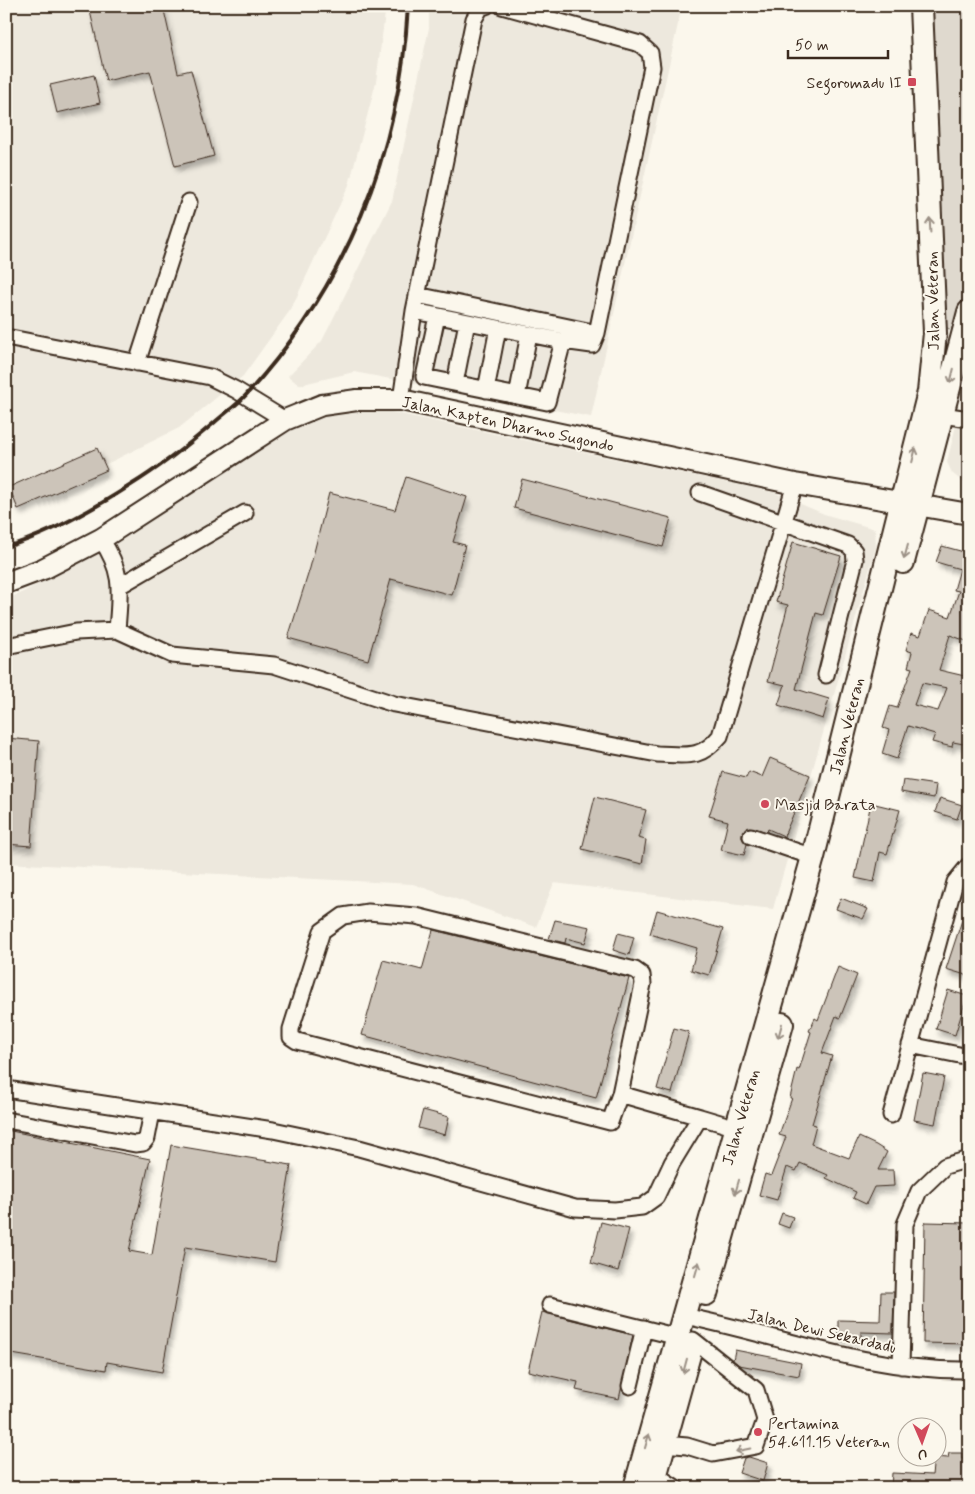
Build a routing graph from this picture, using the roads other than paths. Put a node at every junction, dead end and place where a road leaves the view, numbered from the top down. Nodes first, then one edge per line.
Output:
1 (486, 6) edge
2 (502, 6) edge
3 (921, 6) edge
4 (189, 202) dead end
5 (417, 295) junction
6 (414, 311) junction
7 (969, 312) edge
8 (437, 316) junction
9 (467, 322) junction
10 (498, 328) junction
11 (597, 333) junction
12 (935, 333) junction
13 (530, 334) junction
14 (6, 337) edge
15 (961, 337) junction
16 (563, 341) junction
17 (137, 363) junction
18 (454, 383) junction
19 (486, 390) junction
20 (517, 396) junction
21 (401, 400) junction
22 (942, 415) junction
23 (969, 419) edge
24 (285, 420) junction
25 (795, 484) junction
26 (700, 493) dead end
27 (910, 504) junction
28 (245, 513) dead end
29 (969, 514) edge
30 (783, 523) junction
31 (101, 539) junction
32 (6, 583) edge
33 (121, 585) junction
34 (117, 630) junction
35 (6, 646) edge
36 (826, 675) dead end
37 (751, 836) dead end
38 (812, 857) junction
39 (969, 866) edge
40 (910, 1045) junction
41 (969, 1057) edge
42 (6, 1089) edge
43 (620, 1094) junction
44 (152, 1112) junction
45 (891, 1115) dead end
46 (700, 1117) junction
47 (6, 1120) edge
48 (736, 1128) junction
49 (969, 1159) edge
50 (550, 1305) dead end
51 (644, 1328) junction
52 (688, 1328) junction
53 (901, 1366) junction
54 (969, 1370) edge
55 (630, 1386) dead end
56 (664, 1444) junction
57 (654, 1481) edge
58 (635, 1488) edge
59 (676, 1488) edge

1 - 5 street
2 - 11 street
12 -> 3 highway, Jalan Veteran
4 - 17 street
5 - 6 street
5 - 11 street
6 - 8 street
6 - 21 street
7 - 15 highway, Jalan Veteran
8 - 9 street
8 - 18 street
9 - 10 street
9 - 18 street
10 - 13 street
10 - 19 street
11 - 16 street
12 - 15 highway
27 -> 12 highway, Jalan Veteran
13 - 16 street
13 - 20 street
14 - 17 street
15 -> 22 highway, Jalan Veteran
16 - 20 street
17 - 24 street
18 - 19 street
19 - 20 street
21 - 24 main road, Jalan Kapten Dharmo Sugondo
21 - 25 main road, Jalan Kapten Dharmo Sugondo
22 - 23 street
22 - 27 highway, Jalan Veteran
24 - 31 main road, Jalan Kapten Dharmo Sugondo
25 - 27 main road, Jalan Kapten Dharmo Sugondo
25 - 30 street
26 - 30 street
27 - 29 main road, Jalan Kapten Dharmo Sugondo
27 - 38 highway, Jalan Veteran
27 -> 52 highway, Jalan Veteran
28 - 33 street
30 - 34 street
30 - 36 street
31 - 32 main road, Jalan Kapten Dharmo Sugondo
31 - 33 street
33 - 34 street
34 - 35 street
37 - 38 street
38 - 48 highway, Jalan Veteran
39 - 40 street
40 - 41 street
40 - 45 street
42 - 44 street
43 - 43 street
43 - 46 street
44 - 46 street
44 - 47 street
46 - 48 street
52 -> 48 highway, Jalan Veteran
49 - 53 street
50 - 51 street, Jalan Dewi Sekardadu
51 - 52 street, Jalan Dewi Sekardadu
51 - 55 street
52 - 53 street, Jalan Dewi Sekardadu
52 -> 56 highway, Jalan Veteran
52 -> 56 street
58 -> 52 highway, Jalan Veteran
53 - 54 street, Jalan Dewi Sekardadu
56 - 57 highway, Jalan Veteran
57 - 59 street

